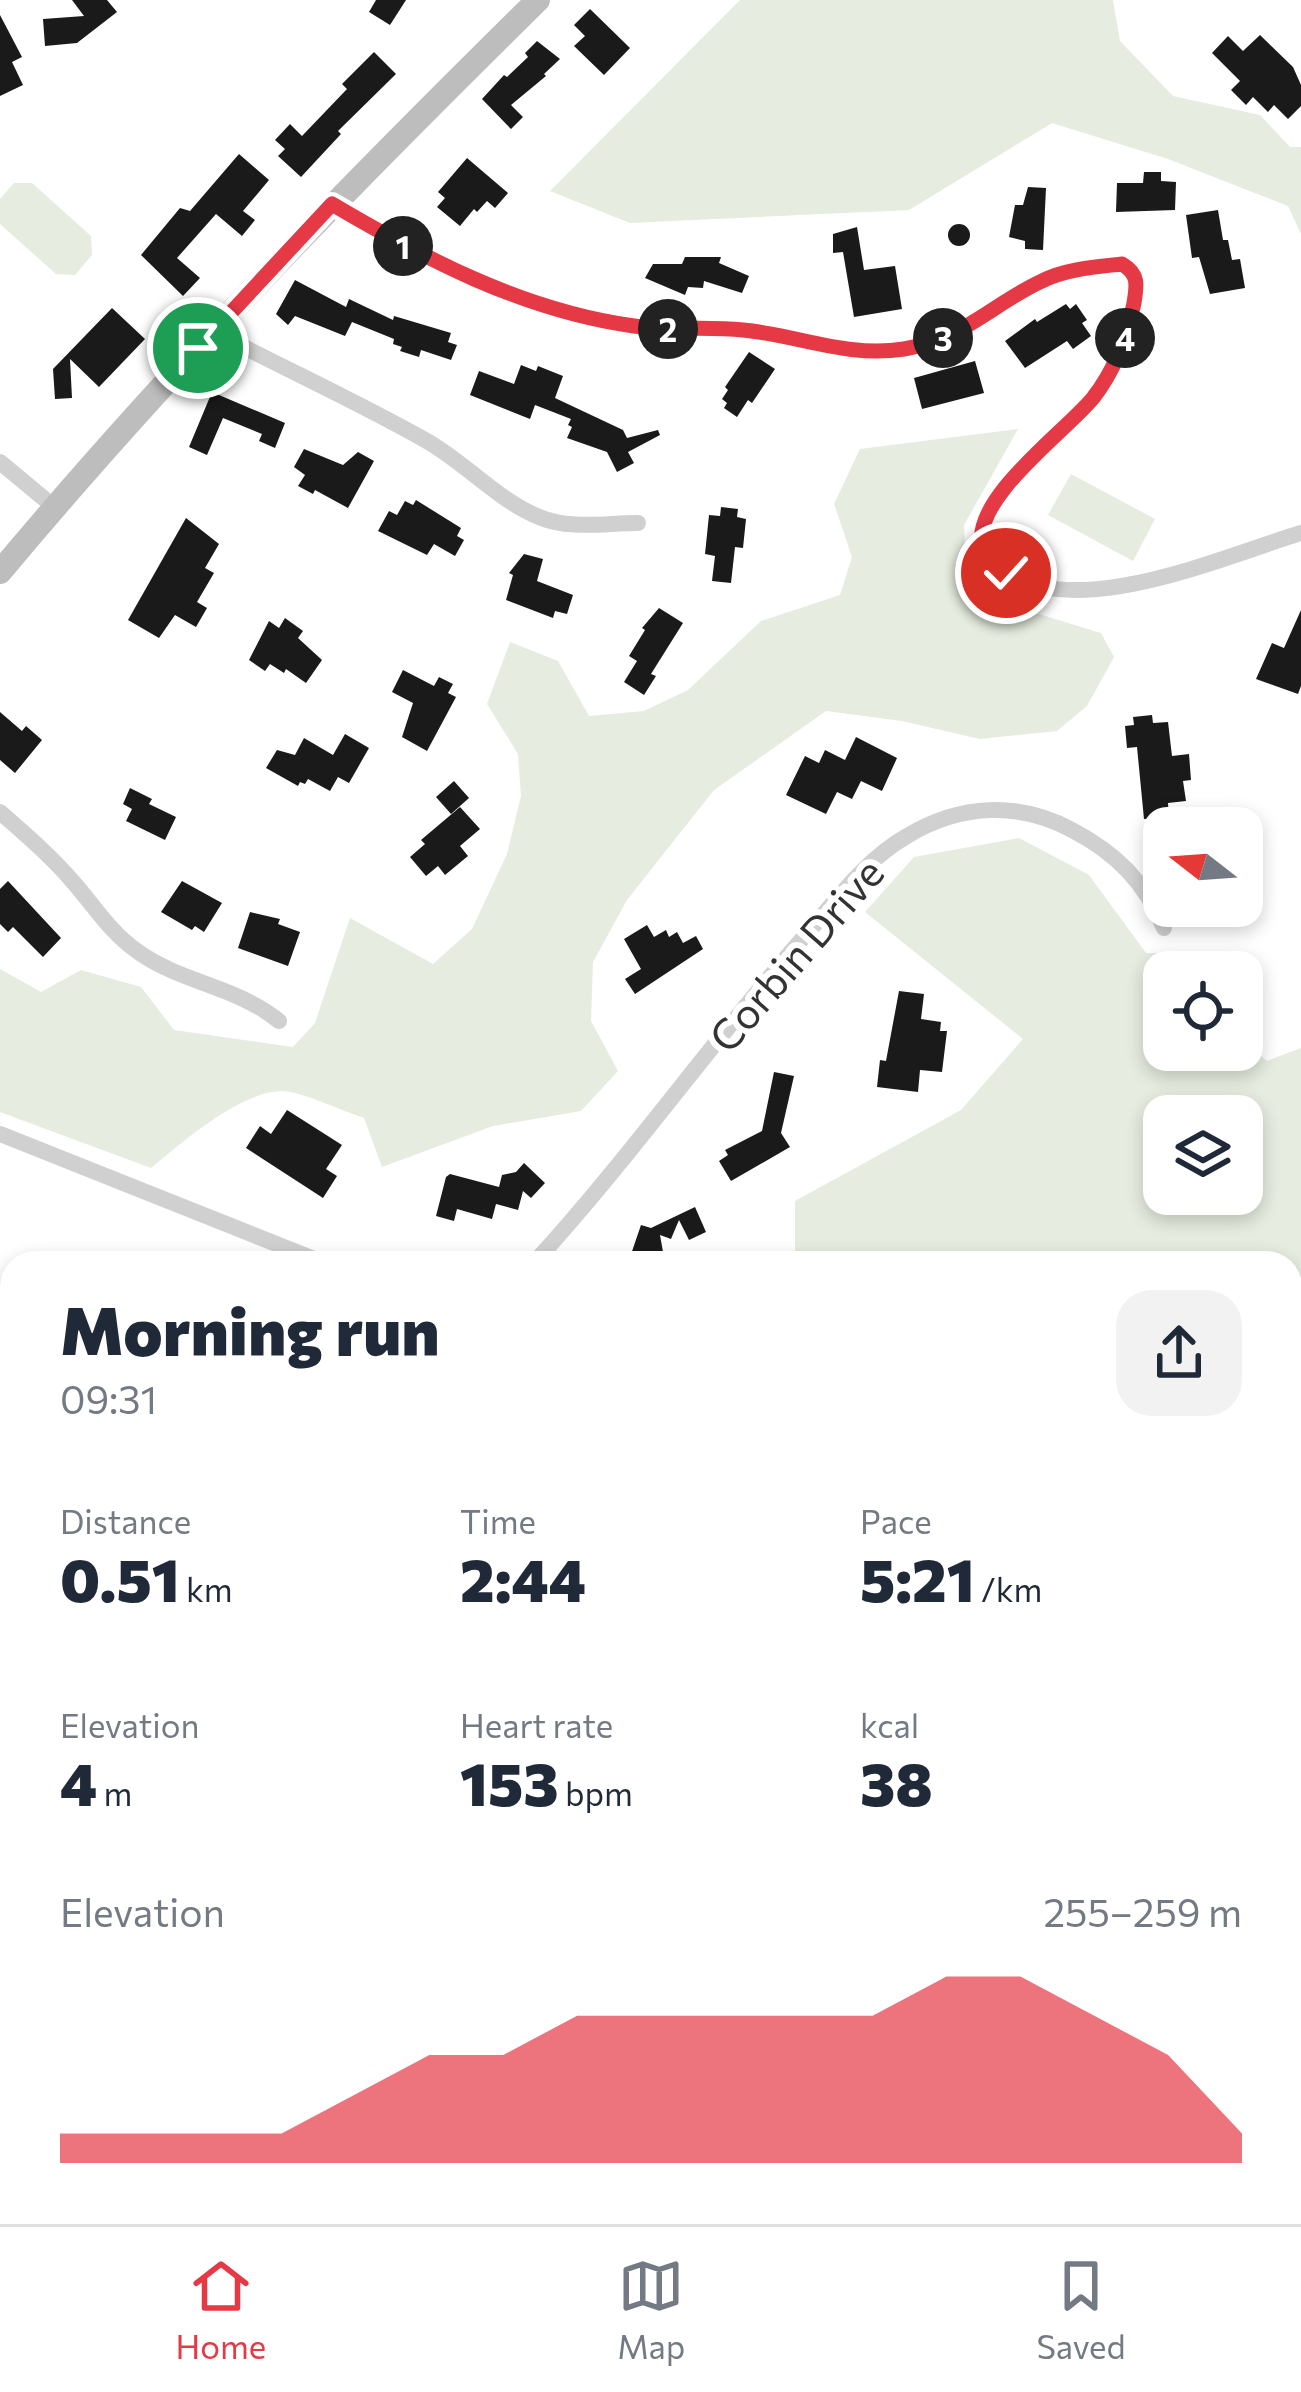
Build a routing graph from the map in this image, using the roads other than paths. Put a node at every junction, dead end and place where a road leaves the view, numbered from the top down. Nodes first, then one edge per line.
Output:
1 (538, 0) edge
2 (332, 204) junction
3 (213, 332) junction
4 (0, 462) edge
5 (54, 507) junction
6 (638, 523) dead end
7 (1301, 533) edge
8 (0, 572) edge
9 (0, 812) edge
10 (1164, 928) dead end
11 (279, 1021) dead end
12 (0, 1134) edge
13 (294, 1251) edge
14 (545, 1251) edge

1 - 2 street
2 - 3 street
2 - 7 street
3 - 5 street
3 - 6 street
4 - 5 street
5 - 8 street
9 - 11 street
10 - 14 street, Corbin Drive
12 - 13 street

